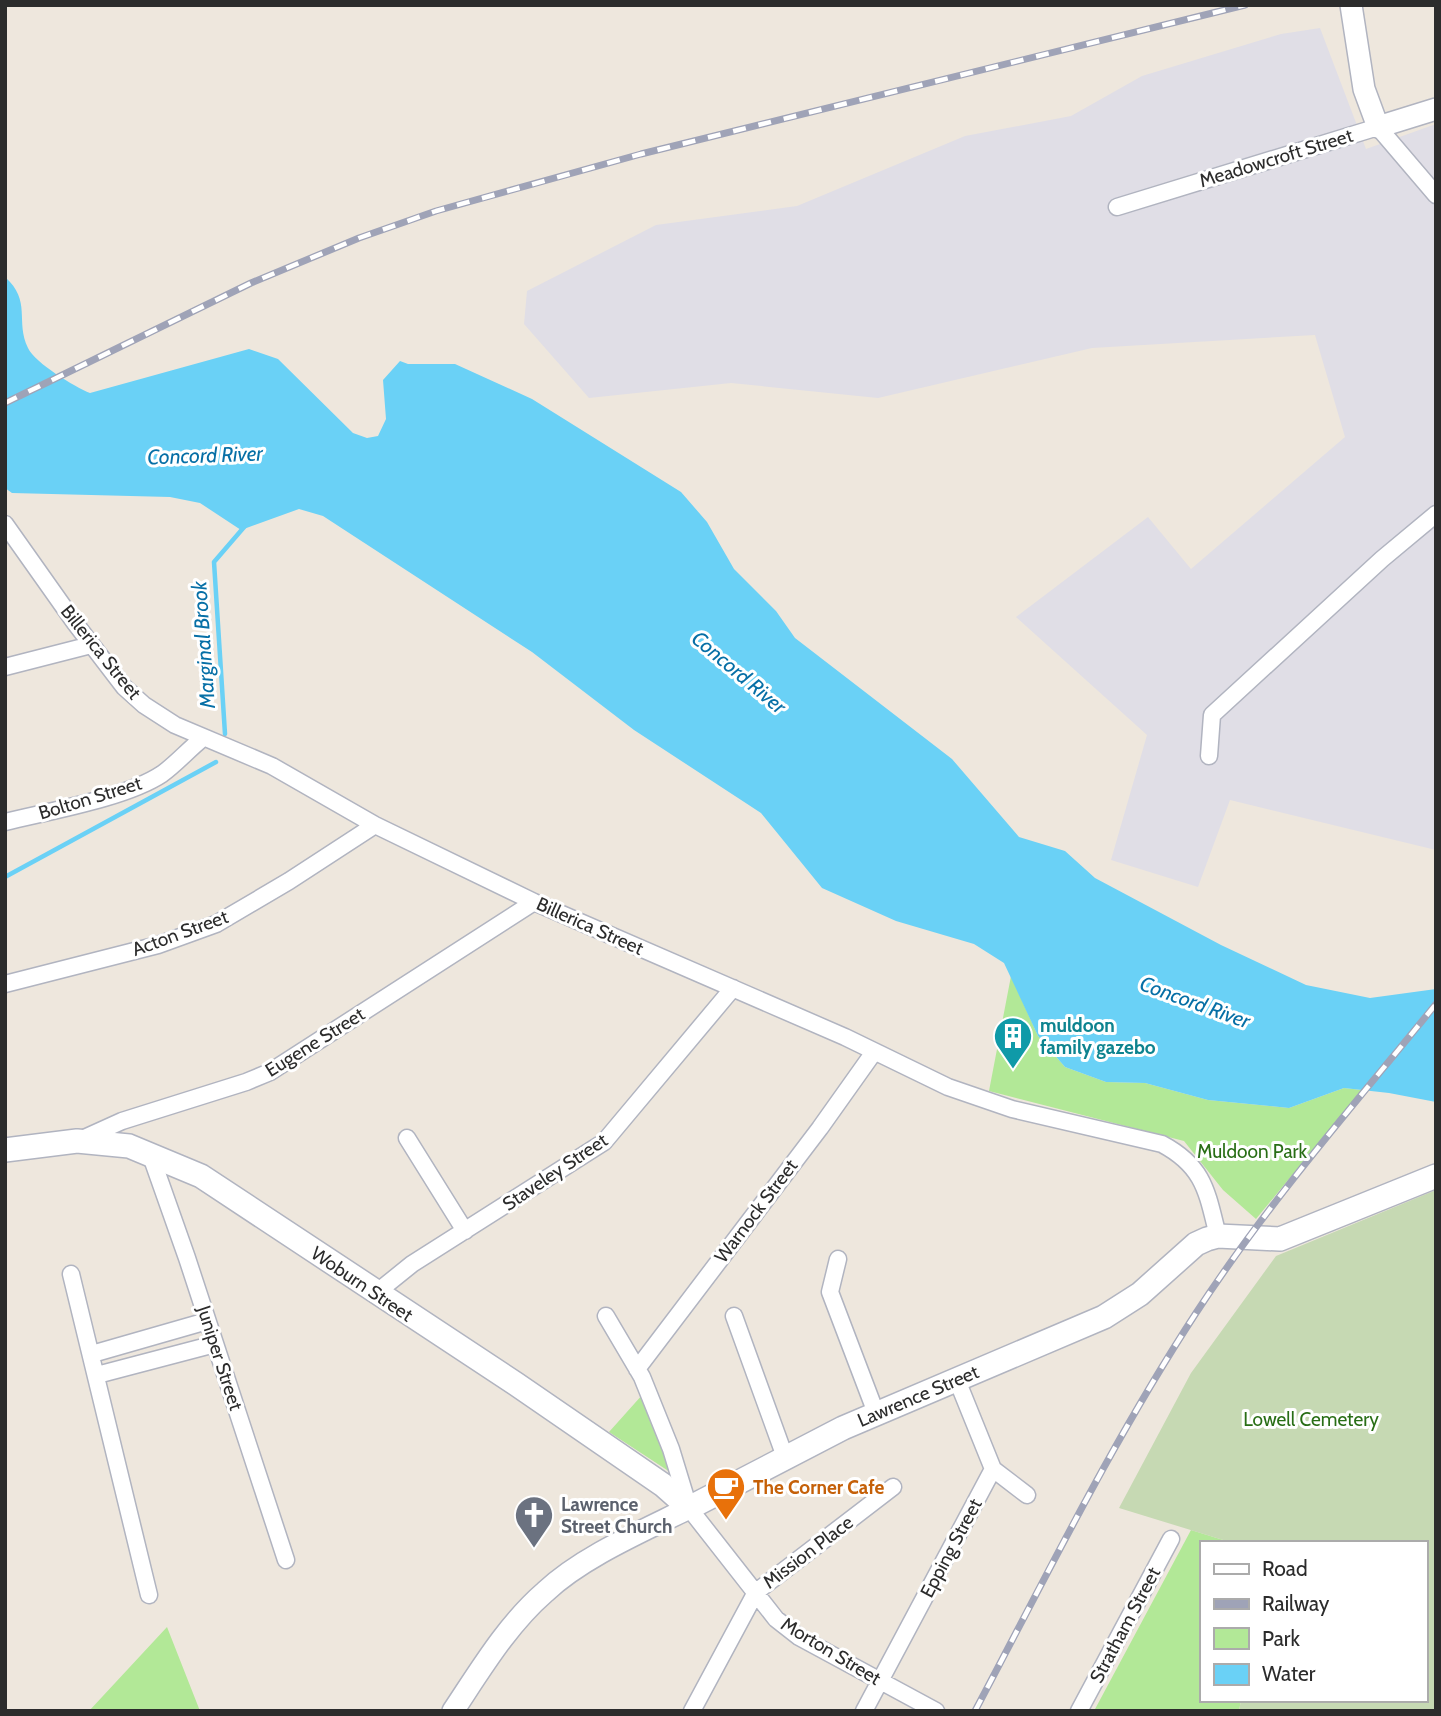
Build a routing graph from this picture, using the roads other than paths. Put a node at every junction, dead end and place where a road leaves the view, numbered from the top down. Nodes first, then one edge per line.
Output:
1 (1352, 12) edge
2 (1436, 109) edge
3 (1378, 127) junction
4 (1436, 195) edge
5 (1117, 207) dead end
6 (1436, 514) edge
7 (5, 524) edge
8 (92, 645) junction
9 (5, 667) edge
10 (203, 738) junction
11 (1209, 756) dead end
12 (5, 822) edge
13 (375, 825) junction
14 (534, 902) junction
15 (5, 984) edge
16 (733, 988) junction
17 (874, 1052) junction
18 (407, 1138) dead end
19 (77, 1141) junction
20 (5, 1150) edge
21 (151, 1156) junction
22 (1436, 1177) edge
23 (466, 1231) junction
24 (1218, 1236) junction
25 (838, 1259) dead end
26 (71, 1274) dead end
27 (376, 1293) junction
28 (607, 1316) dead end
29 (734, 1316) dead end
30 (208, 1321) junction
31 (215, 1344) junction
32 (92, 1354) junction
33 (637, 1369) junction
34 (97, 1375) junction
35 (957, 1380) junction
36 (876, 1413) junction
37 (785, 1457) junction
38 (993, 1469) junction
39 (893, 1487) dead end
40 (1027, 1495) dead end
41 (689, 1508) junction
42 (1171, 1539) dead end
43 (286, 1560) dead end
44 (756, 1592) junction
45 (149, 1595) dead end
46 (880, 1680) junction
47 (453, 1711) edge
48 (692, 1711) edge
49 (864, 1711) edge
50 (936, 1711) edge
51 (1079, 1711) edge

1 - 3 street
2 - 3 street, Meadowcroft Street
3 - 4 street
3 - 5 street, Meadowcroft Street
6 - 11 street
7 - 8 street, Billerica Street
8 - 9 street
8 - 10 street, Billerica Street
10 - 12 street, Bolton Street
10 - 13 street, Billerica Street
13 - 14 street, Billerica Street
13 - 15 street, Acton Street
14 - 16 street, Billerica Street
14 - 19 street, Eugene Street
16 - 17 street, Billerica Street
16 - 23 street, Staveley Street
17 - 24 street, Billerica Street
17 - 33 street, Warnock Street
18 - 23 street
19 - 20 main road, Woburn Street
19 - 21 main road, Woburn Street
21 - 27 main road, Woburn Street
21 - 30 street, Juniper Street
22 - 24 main road, Lawrence Street
23 - 27 street, Staveley Street
24 - 35 main road, Lawrence Street
25 - 36 street
26 - 32 street
27 - 41 main road, Woburn Street
28 - 33 street
29 - 37 street
30 - 31 street, Juniper Street
30 - 32 street
31 - 34 street
31 - 43 street, Juniper Street
32 - 34 street
33 - 41 street
34 - 45 street
35 - 36 main road, Lawrence Street
35 - 38 street
36 - 37 main road, Lawrence Street
37 - 41 main road, Lawrence Street
38 - 40 street
38 - 46 street, Epping Street
39 - 44 street, Mission Place
41 - 44 street, Morton Street
41 - 47 street, Lawrence Street
42 - 51 street, Stratham Street
44 - 46 street, Morton Street
44 - 48 street
46 - 49 street, Epping Street
46 - 50 street, Morton Street

